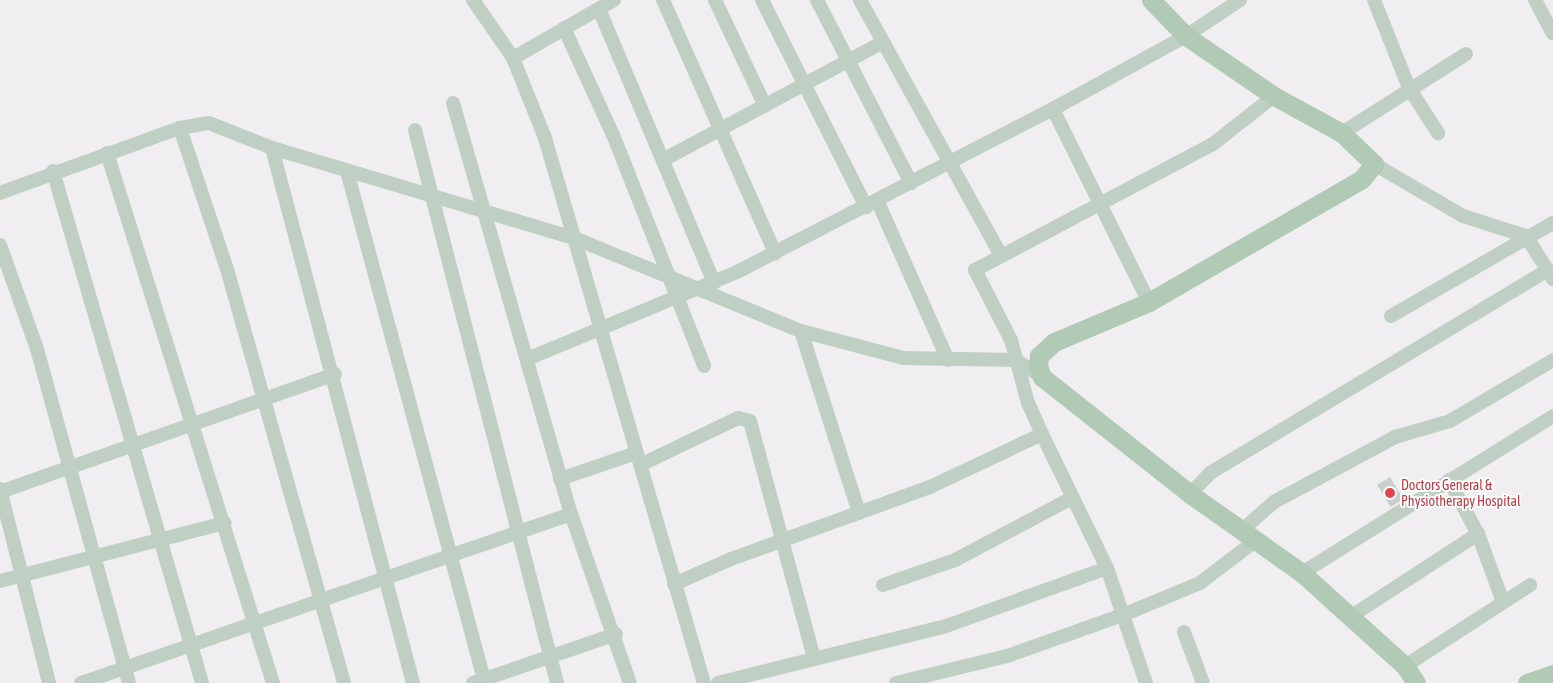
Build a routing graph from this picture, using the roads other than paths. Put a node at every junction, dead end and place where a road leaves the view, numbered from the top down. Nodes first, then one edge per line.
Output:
1 (473, 0) edge
2 (614, 0) edge
3 (663, 0) edge
4 (715, 0) edge
5 (762, 0) edge
6 (817, 0) edge
7 (860, 0) edge
8 (1151, 0) edge
9 (1240, 0) edge
10 (1374, 0) edge
11 (1535, 0) edge
12 (599, 8) junction
13 (564, 28) junction
14 (1553, 34) edge
15 (1186, 36) junction
16 (883, 42) junction
17 (1466, 54) dead end
18 (513, 58) junction
19 (848, 61) junction
20 (807, 85) junction
21 (1409, 88) junction
22 (1274, 96) junction
23 (453, 103) dead end
24 (765, 106) junction
25 (1053, 109) junction
26 (180, 128) junction
27 (721, 129) junction
28 (415, 130) dead end
29 (1342, 133) junction
30 (1438, 133) dead end
31 (272, 148) junction
32 (107, 153) junction
33 (663, 160) junction
34 (952, 162) junction
35 (1374, 164) junction
36 (53, 171) junction
37 (347, 171) junction
38 (911, 183) junction
39 (0, 193) edge
40 (431, 194) junction
41 (871, 203) junction
42 (1102, 205) junction
43 (486, 210) junction
44 (1553, 222) edge
45 (1526, 236) junction
46 (574, 238) junction
47 (0, 245) edge
48 (775, 253) junction
49 (1000, 254) junction
50 (665, 274) junction
51 (1550, 275) edge
52 (708, 286) junction
53 (678, 299) junction
54 (1149, 302) junction
55 (1391, 316) dead end
56 (600, 330) junction
57 (801, 331) junction
58 (527, 360) junction
59 (948, 360) junction
60 (1016, 360) junction
61 (1553, 360) edge
62 (704, 366) dead end
63 (335, 374) junction
64 (1042, 377) junction
65 (264, 398) junction
66 (1553, 416) edge
67 (191, 423) junction
68 (1042, 434) junction
69 (134, 443) junction
70 (638, 459) junction
71 (69, 466) junction
72 (560, 479) junction
73 (1450, 480) junction
74 (0, 491) edge
75 (1190, 494) junction
76 (1070, 499) junction
77 (859, 513) junction
78 (571, 514) junction
79 (225, 523) junction
80 (520, 533) junction
81 (1478, 534) junction
82 (1248, 536) junction
83 (160, 539) junction
84 (780, 541) junction
85 (95, 558) junction
86 (453, 558) junction
87 (1108, 568) junction
88 (1302, 573) junction
89 (22, 576) junction
90 (386, 579) junction
91 (0, 581) edge
92 (674, 584) junction
93 (883, 585) dead end
94 (1530, 585) dead end
95 (320, 602) junction
96 (1503, 602) junction
97 (1123, 616) junction
98 (1350, 616) junction
99 (256, 624) junction
100 (1184, 632) dead end
101 (616, 634) junction
102 (192, 647) junction
103 (550, 657) junction
104 (814, 658) junction
105 (1405, 666) junction
106 (1553, 674) edge
107 (128, 676) edge
108 (481, 682) edge
109 (50, 683) edge
110 (81, 683) edge
111 (202, 683) edge
112 (273, 683) edge
113 (344, 683) edge
114 (413, 683) edge
115 (557, 683) edge
116 (630, 683) edge
117 (704, 683) edge
118 (718, 683) edge
119 (896, 683) edge
120 (1146, 683) edge
121 (1203, 683) edge
122 (1416, 683) edge
123 (1527, 683) edge

1 - 18 street
2 - 12 street
3 - 27 street
4 - 24 street
5 - 20 street
6 - 19 street
7 - 16 street
8 - 15 main road
9 - 15 street
10 - 21 street
11 - 14 street
12 - 13 street
12 - 33 street
13 - 18 street
13 - 50 street
15 - 22 main road
15 - 25 street
16 - 19 street
16 - 34 street
17 - 21 street
18 - 46 street
19 - 20 street
19 - 38 street
20 - 24 street
20 - 41 street
21 - 29 street
21 - 30 street
22 - 29 main road
22 - 42 street
23 - 43 street
24 - 27 street
25 - 34 street
25 - 42 street
26 - 31 street
26 - 32 street
26 - 65 street
27 - 33 street
27 - 48 street
28 - 40 street
29 - 35 main road
31 - 37 street
31 - 63 street
32 - 36 street
32 - 67 street
33 - 52 street
34 - 38 street
34 - 49 street
35 - 45 street
35 - 54 main road
36 - 39 street
36 - 69 street
37 - 40 street
37 - 86 street
38 - 41 street
40 - 43 street
40 - 80 street
41 - 48 street
41 - 59 street
42 - 49 street
42 - 54 street
43 - 46 street
43 - 58 street
44 - 45 street
45 - 51 street
45 - 55 street
46 - 50 street
46 - 56 street
47 - 71 street
48 - 52 street
49 - 60 street
50 - 52 street
50 - 53 street
51 - 75 street
52 - 53 street
52 - 57 street
53 - 56 street
53 - 62 street
54 - 64 main road
56 - 58 street
56 - 70 street
57 - 59 street
57 - 77 street
58 - 72 street
59 - 60 street
60 - 64 street
60 - 68 street
61 - 82 street
63 - 65 street
63 - 90 street
64 - 75 main road
65 - 67 street
65 - 95 street
66 - 73 street
67 - 69 street
67 - 79 street
68 - 76 street
68 - 77 street
69 - 71 street
69 - 83 street
70 - 72 street
70 - 84 street
70 - 92 street
71 - 74 street
71 - 85 street
72 - 78 street
73 - 81 street
73 - 88 street
74 - 89 street
75 - 82 main road
76 - 87 street
76 - 93 street
77 - 84 street
78 - 80 street
78 - 101 street
79 - 83 street
79 - 99 street
80 - 86 street
80 - 103 street
81 - 96 street
81 - 98 street
82 - 88 main road
82 - 97 street
83 - 85 street
83 - 102 street
84 - 92 street
84 - 104 street
85 - 89 street
85 - 107 street
86 - 90 street
86 - 108 street
87 - 97 street
87 - 104 street
88 - 98 main road
89 - 91 street
89 - 109 street
90 - 95 street
90 - 114 street
92 - 117 street
94 - 96 street
95 - 99 street
95 - 113 street
96 - 105 street
97 - 119 street
97 - 120 street
98 - 105 main road
99 - 102 street
99 - 112 street
100 - 121 street
101 - 103 street
101 - 116 street
102 - 107 street
102 - 111 street
103 - 108 street
103 - 115 street
104 - 118 street
105 - 122 main road
106 - 123 main road
107 - 110 street

